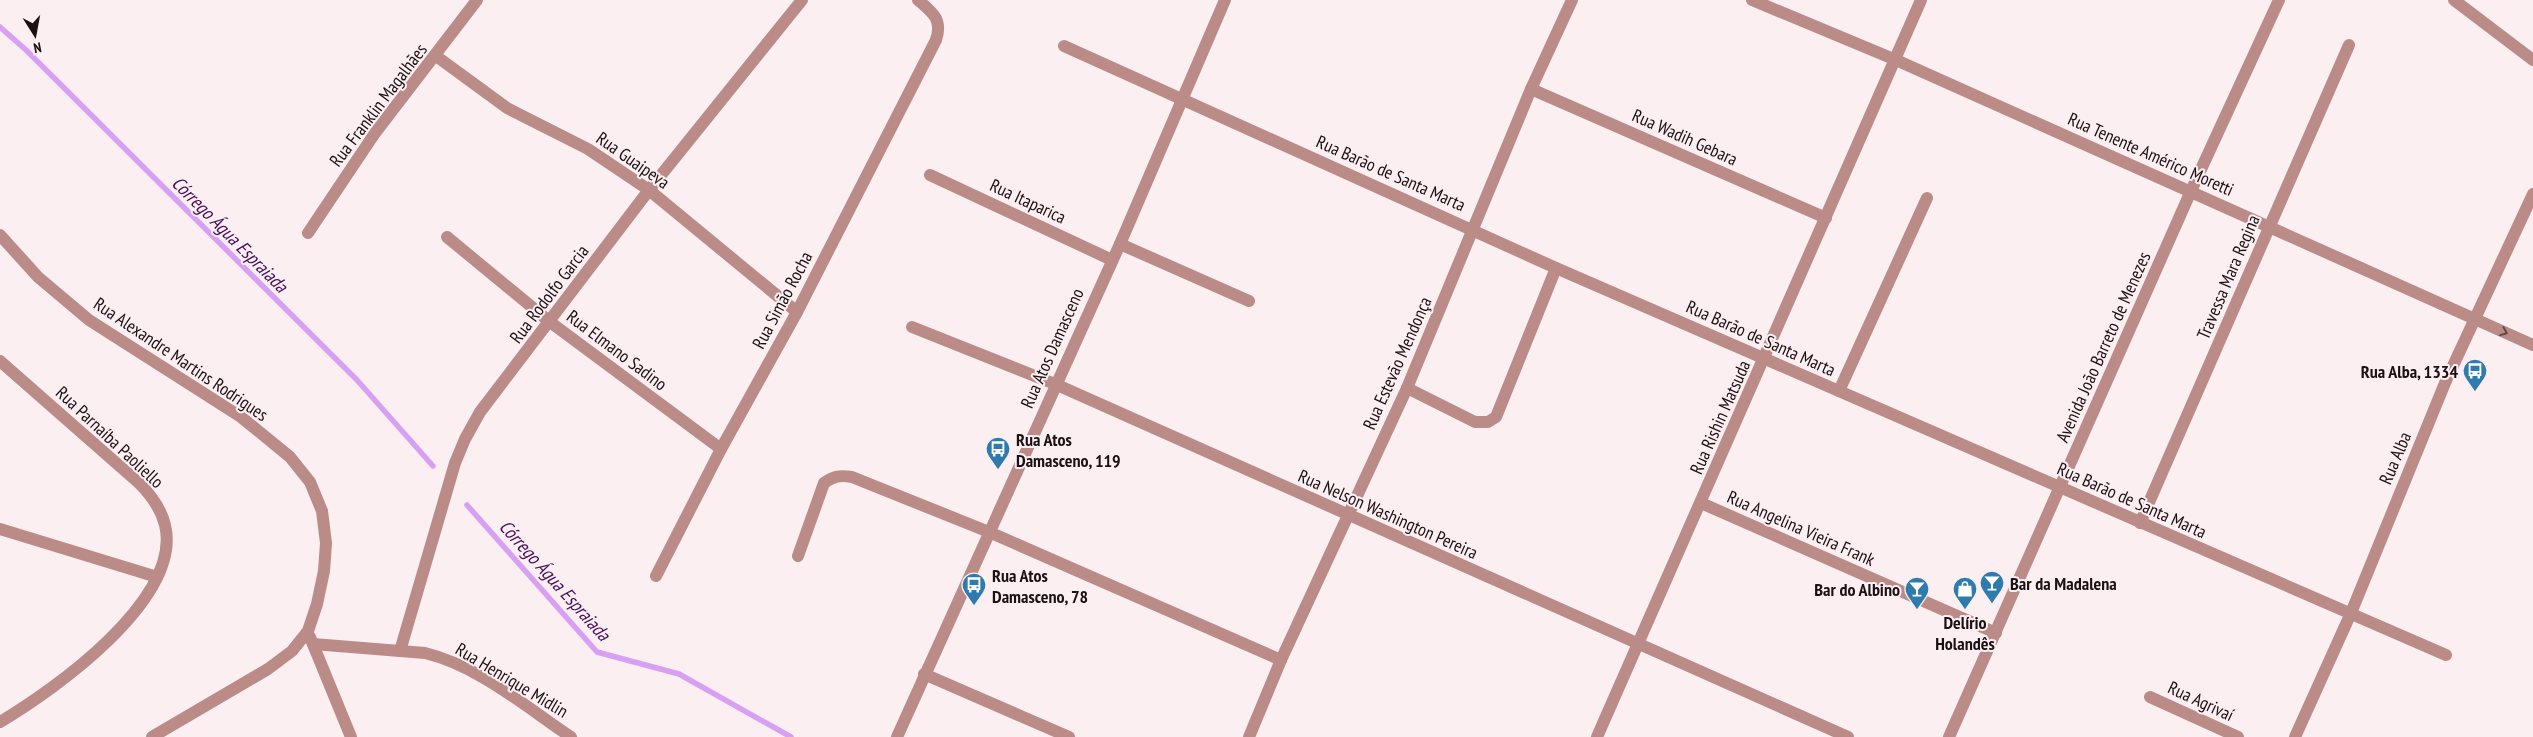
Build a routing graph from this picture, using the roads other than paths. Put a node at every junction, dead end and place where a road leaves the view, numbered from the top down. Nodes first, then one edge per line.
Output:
1 (477, 0) edge
2 (802, 0) edge
3 (918, 0) edge
4 (1224, 0) edge
5 (1572, 0) edge
6 (1752, 0) edge
7 (1921, 0) edge
8 (2279, 0) edge
9 (2454, 0) edge
10 (2349, 45) dead end
11 (1064, 46) dead end
12 (436, 56) junction
13 (1896, 60) junction
14 (2533, 60) edge
15 (1531, 89) junction
16 (1181, 100) junction
17 (930, 175) dead end
18 (649, 190) junction
19 (2191, 191) junction
20 (2533, 194) edge
21 (1927, 198) dead end
22 (1826, 218) junction
23 (2268, 227) junction
24 (1473, 229) junction
25 (308, 233) dead end
26 (0, 235) edge
27 (447, 237) dead end
28 (1120, 244) junction
29 (12, 247) junction
30 (0, 252) edge
31 (1112, 260) junction
32 (1556, 268) junction
33 (1249, 301) dead end
34 (797, 312) junction
35 (2474, 320) junction
36 (550, 322) junction
37 (912, 327) dead end
38 (2533, 345) edge
39 (1764, 359) junction
40 (0, 361) edge
41 (1055, 384) junction
42 (1407, 388) junction
43 (1839, 391) junction
44 (721, 449) junction
45 (2060, 488) junction
46 (1701, 503) junction
47 (1347, 515) junction
48 (2140, 523) junction
49 (0, 529) edge
50 (989, 532) junction
51 (798, 556) dead end
52 (656, 576) dead end
53 (157, 577) junction
54 (2351, 613) junction
55 (308, 631) junction
56 (1996, 633) junction
57 (313, 644) junction
58 (1637, 645) junction
59 (400, 651) junction
60 (2446, 655) dead end
61 (1281, 660) junction
62 (924, 674) junction
63 (2150, 697) dead end
64 (0, 722) edge
65 (152, 737) edge
66 (351, 737) edge
67 (571, 737) edge
68 (897, 737) edge
69 (1069, 737) edge
70 (1249, 737) edge
71 (1597, 737) edge
72 (1848, 737) edge
73 (1949, 737) edge
74 (2238, 737) edge
75 (2295, 737) edge

1 - 12 street, Rua Franklin Magalhães
2 - 18 street, Rua Rodolfo Garcia
3 - 34 street, Rua Simão Rocha
4 - 16 street, Rua Atos Damasceno
5 - 15 street, Rua Estevão Mendonça
6 - 13 street, Rua Tenente Américo Moretti
7 - 13 street, Rua Rishin Matsuda
8 - 19 street, Avenida João Barreto de Menezes
9 - 14 street
10 - 23 street, Travessa Mara Regina
11 - 16 street, Rua Barão de Santa Marta
12 - 18 street, Rua Guaipeva
12 - 25 street, Rua Franklin Magalhães
13 - 19 street, Rua Tenente Américo Moretti
13 - 22 street, Rua Rishin Matsuda
15 - 22 street, Rua Wadih Gebara
15 - 24 street, Rua Estevão Mendonça
16 - 24 street, Rua Barão de Santa Marta
16 - 28 street, Rua Atos Damasceno
17 - 31 street, Rua Itaparica
18 - 34 street, Rua Guaipeva
18 - 36 street, Rua Rodolfo Garcia
19 - 23 street, Rua Tenente Américo Moretti
19 - 45 street, Avenida João Barreto de Menezes
20 - 35 street, Rua Alba
21 - 43 street
22 - 39 street, Rua Rishin Matsuda
23 - 35 street, Rua Tenente Américo Moretti
23 - 48 street, Travessa Mara Regina
24 - 32 street, Rua Barão de Santa Marta
24 - 42 street, Rua Estevão Mendonça
26 - 29 street, Rua Alexandre Martins Rodrigues
27 - 36 street, Rua Elmano Sadino
28 - 31 street, Rua Atos Damasceno
28 - 33 street
29 - 30 street
29 - 55 street, Rua Alexandre Martins Rodrigues
31 - 41 street, Rua Atos Damasceno
32 - 39 street, Rua Barão de Santa Marta
32 - 42 street
34 - 44 street, Rua Simão Rocha
35 -> 38 street, Rua Tenente Américo Moretti
35 - 54 street, Rua Alba
36 - 44 street, Rua Elmano Sadino
36 - 59 street, Rua Rodolfo Garcia
37 - 41 street, Rua Nelson Washington Pereira
39 - 43 street, Rua Barão de Santa Marta
39 - 46 street, Rua Rishin Matsuda
40 - 53 street, Rua Parnaíba Paoliello
41 - 47 street, Rua Nelson Washington Pereira
41 - 50 street, Rua Atos Damasceno
42 - 47 street, Rua Estevão Mendonça
43 - 45 street, Rua Barão de Santa Marta
44 - 52 street, Rua Simão Rocha
45 - 48 street, Rua Barão de Santa Marta
45 - 56 street, Avenida João Barreto de Menezes
46 - 56 street, Rua Angelina Vieira Frank
46 - 58 street, Rua Rishin Matsuda
47 - 58 street, Rua Nelson Washington Pereira
47 - 61 street, Rua Estevão Mendonça
48 - 54 street, Rua Barão de Santa Marta
49 - 53 street
50 - 51 street
50 - 61 street
50 - 62 street, Rua Atos Damasceno
53 - 64 street, Rua Parnaíba Paoliello
54 - 60 street, Rua Barão de Santa Marta
54 - 75 street, Rua Alba
55 - 57 street
55 - 65 street, Rua Alexandre Martins Rodrigues
56 - 73 street, Avenida João Barreto de Menezes
57 - 59 street, Rua Henrique Midlin
57 - 66 street
58 - 71 street, Rua Rishin Matsuda
58 - 72 street, Rua Nelson Washington Pereira
59 - 67 street, Rua Henrique Midlin
61 - 70 street, Rua Estevão Mendonça
62 - 68 street, Rua Atos Damasceno
62 - 69 street
63 - 74 street, Rua Agrivaí

